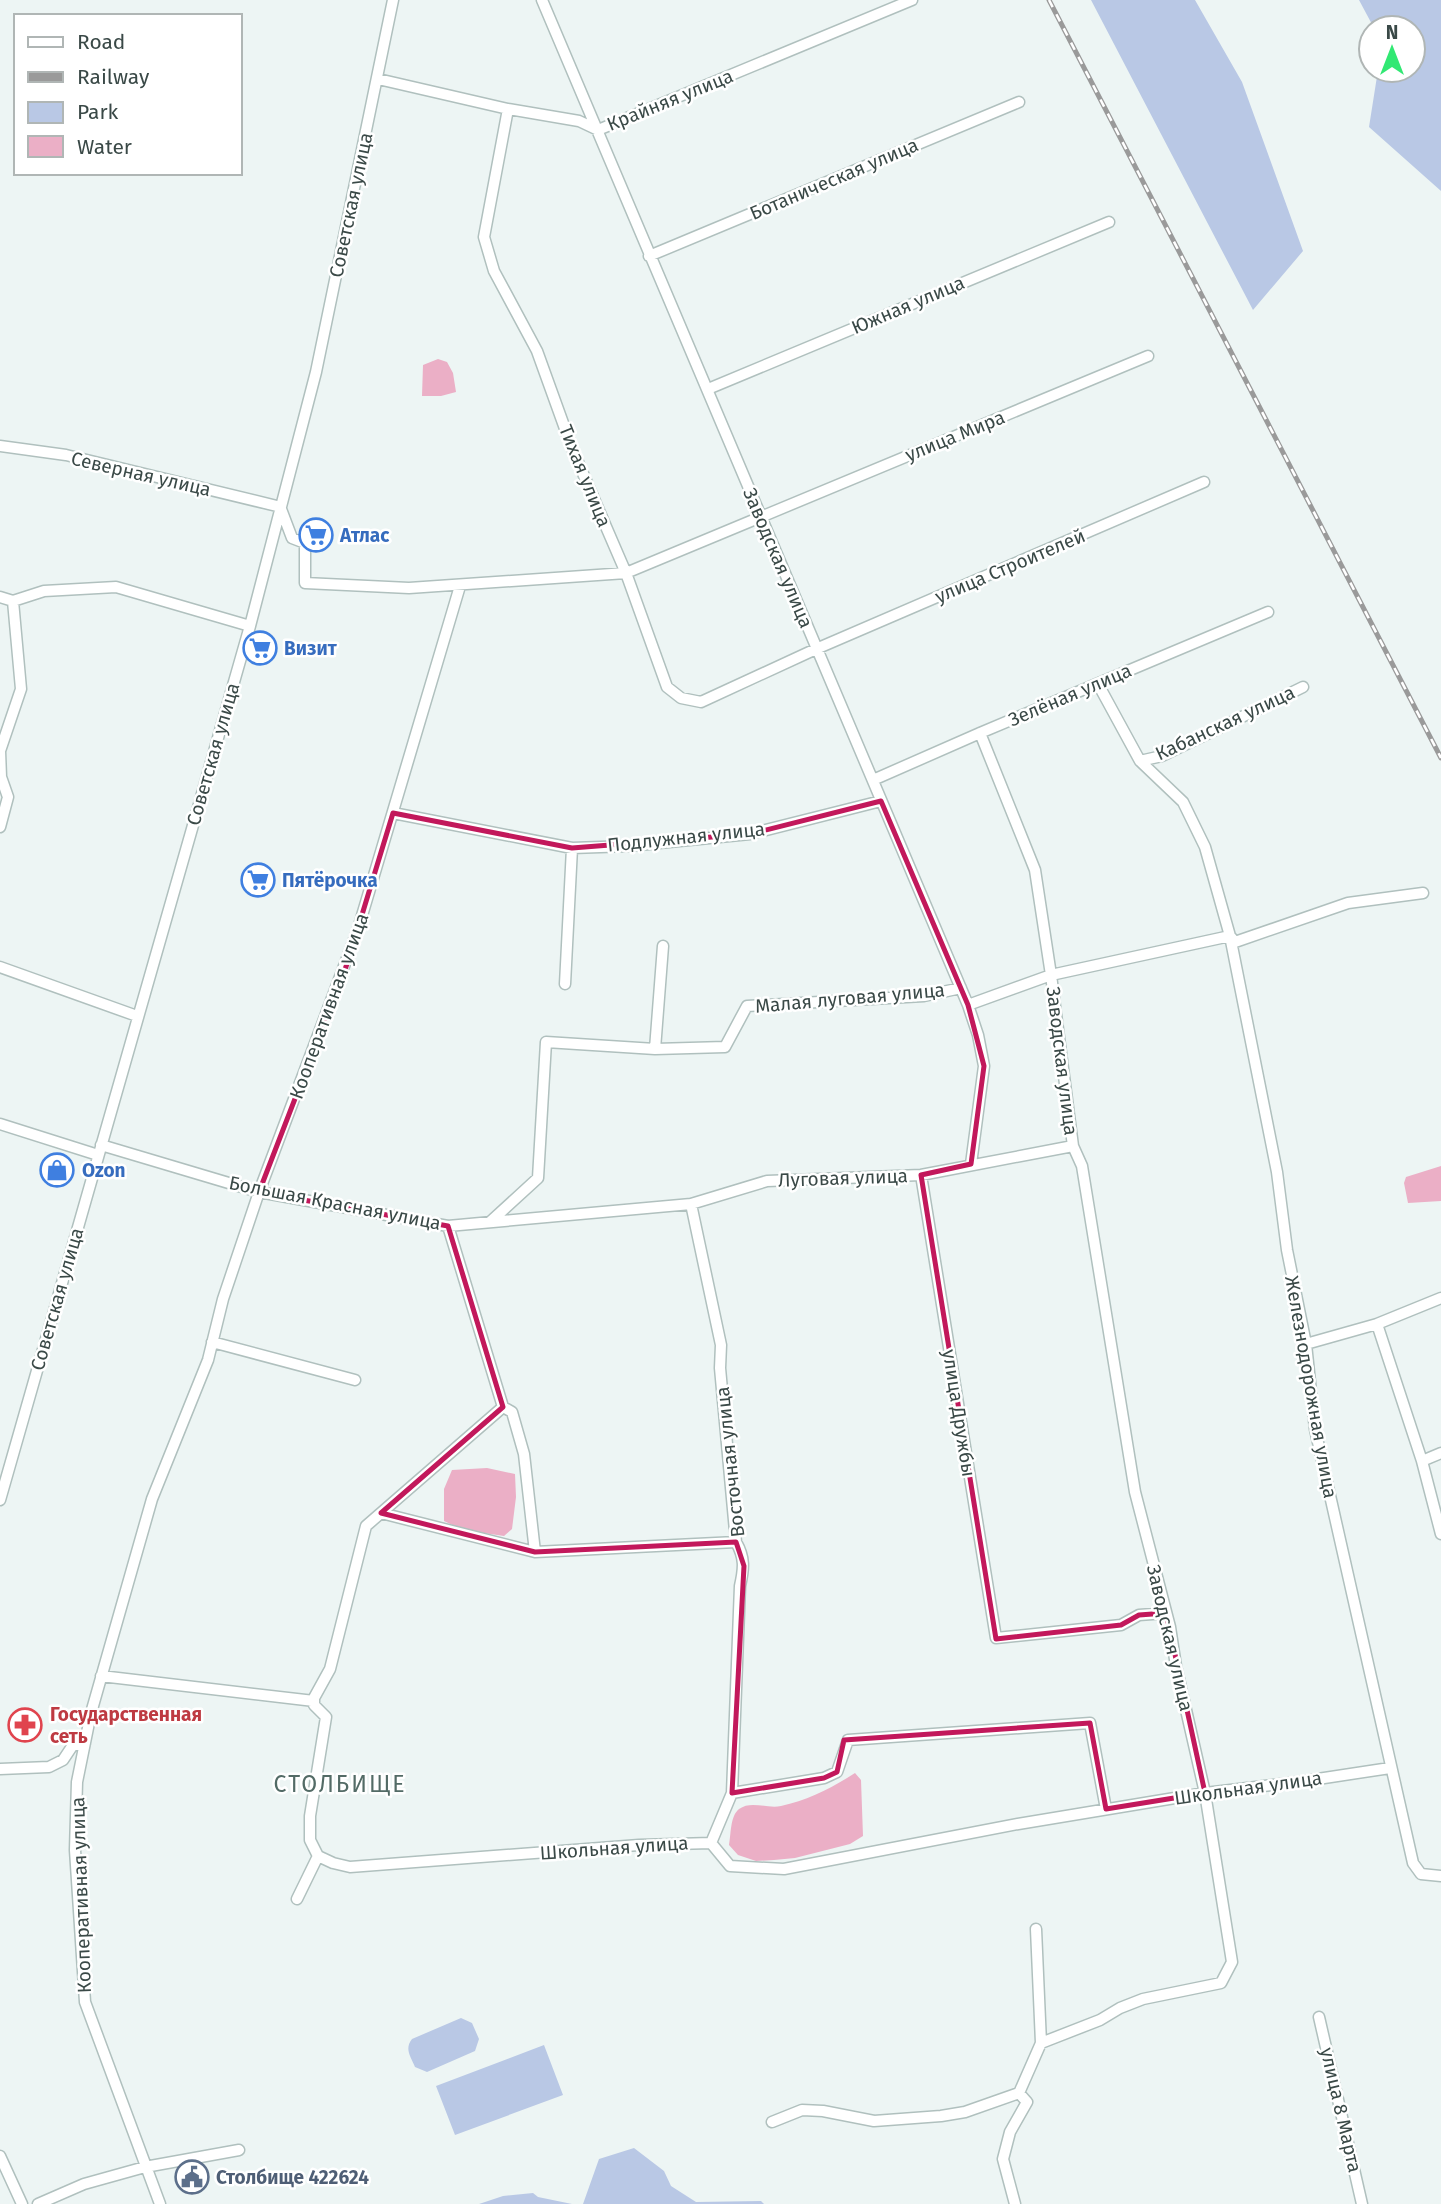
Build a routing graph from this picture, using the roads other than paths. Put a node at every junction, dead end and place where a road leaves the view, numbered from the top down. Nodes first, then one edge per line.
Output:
1 (393, 0) edge
2 (912, 0) edge
3 (544, 1) edge
4 (378, 79) junction
5 (1019, 103) dead end
6 (508, 109) junction
7 (597, 130) junction
8 (1109, 222) dead end
9 (649, 256) junction
10 (1149, 356) dead end
11 (708, 389) junction
12 (0, 446) edge
13 (1204, 482) dead end
14 (281, 507) junction
15 (762, 516) junction
16 (626, 573) junction
17 (460, 586) junction
18 (0, 597) edge
19 (13, 601) junction
20 (1268, 612) dead end
21 (250, 626) junction
22 (816, 649) junction
23 (1098, 684) junction
24 (1303, 687) dead end
25 (980, 733) junction
26 (1140, 761) junction
27 (873, 780) junction
28 (881, 801) junction
29 (393, 813) junction
30 (0, 827) edge
31 (572, 848) junction
32 (1423, 893) dead end
33 (1230, 936) junction
34 (663, 946) dead end
35 (0, 967) edge
36 (1051, 975) junction
37 (565, 984) dead end
38 (961, 988) junction
39 (968, 1005) junction
40 (137, 1016) junction
41 (655, 1049) junction
42 (0, 1124) edge
43 (1073, 1146) junction
44 (99, 1150) junction
45 (971, 1164) junction
46 (921, 1175) junction
47 (258, 1192) junction
48 (691, 1204) junction
49 (489, 1223) junction
50 (448, 1226) junction
51 (1441, 1298) edge
52 (1377, 1324) junction
53 (212, 1342) junction
54 (1306, 1344) junction
55 (355, 1380) dead end
56 (503, 1407) junction
57 (1441, 1453) edge
58 (1422, 1461) junction
59 (0, 1500) edge
60 (381, 1513) junction
61 (1441, 1534) edge
62 (736, 1542) junction
63 (535, 1552) junction
64 (1166, 1613) junction
65 (101, 1676) junction
66 (314, 1701) junction
67 (85, 1743) junction
68 (1390, 1768) junction
69 (0, 1769) edge
70 (732, 1793) junction
71 (1205, 1793) junction
72 (1106, 1809) junction
73 (711, 1843) junction
74 (318, 1856) junction
75 (1441, 1875) edge
76 (298, 1899) dead end
77 (1036, 1929) dead end
78 (1319, 2017) dead end
79 (1041, 2043) junction
80 (1019, 2093) junction
81 (772, 2122) dead end
82 (239, 2150) dead end
83 (0, 2156) edge
84 (145, 2167) junction
85 (22, 2204) edge
86 (38, 2204) edge
87 (160, 2204) edge
88 (1015, 2204) edge
89 (1362, 2204) edge

1 - 4 street, Советская улица
2 - 7 street, Крайняя улица
3 - 7 street, Заводская улица
4 - 6 street, Крайняя улица
4 - 14 street, Советская улица
5 - 9 street, Ботаническая улица
6 - 7 street, Крайняя улица
6 - 16 street, Тихая улица
7 - 9 street, Заводская улица
8 - 11 street, Южная улица
9 - 11 street, Заводская улица
10 - 15 street, улица Мира
11 - 15 street, Заводская улица
12 - 14 street, Северная улица
13 - 22 street, улица Строителей
14 - 17 street
14 - 21 street, Советская улица
15 - 16 street
15 - 22 street, Заводская улица
16 - 17 street
16 - 22 street, Тихая улица
17 - 29 street, Кооперативная улица
18 - 19 street
19 - 21 street
19 - 30 street
20 - 23 street, Зелёная улица
21 - 40 street, Советская улица
22 - 27 street, Заводская улица
23 - 25 street, Зелёная улица
23 - 26 street
24 - 26 street, Кабанская улица
25 - 27 street, Зелёная улица
25 - 36 street, Заводская улица
26 - 33 street, Кабанская улица
27 - 28 street, Заводская улица
28 - 31 street, Подлужная улица
28 - 38 street, Заводская улица
29 - 31 street, Подлужная улица
29 - 47 street, Кооперативная улица
31 - 37 street
32 - 33 street
33 - 36 street
33 - 54 street, Железнодорожная улица
34 - 41 street
35 - 40 street
36 - 39 street
36 - 43 street, Заводская улица
38 - 39 street, Заводская улица
38 - 41 street, Малая луговая улица
39 - 45 street, Заводская улица
40 - 44 street, Советская улица
41 - 49 street, Малая луговая улица
42 - 44 street, Большая Красная улица
43 - 45 street, Луговая улица
43 - 64 street, Заводская улица
44 - 47 street, Большая Красная улица
44 - 59 street, Советская улица
45 - 46 street, Луговая улица
46 - 48 street, Луговая улица
46 - 64 street, улица Дружбы
47 - 50 street, Большая Красная улица
47 - 53 street, Кооперативная улица
48 - 49 street, Луговая улица
48 - 62 street, Восточная улица
49 - 50 street, Большая Красная улица
50 - 56 street
51 - 52 street
52 - 54 street
52 - 58 street
53 - 55 street
53 - 65 street, Кооперативная улица
54 - 68 street, Железнодорожная улица
56 - 60 street
56 - 63 street
57 - 58 street
58 - 61 street
60 - 63 street
60 - 66 street
62 - 63 street
62 - 70 street, Восточная улица
64 - 71 street, Заводская улица
65 - 66 street
65 - 67 street, Кооперативная улица
66 - 74 street
67 - 69 street
67 - 84 street, Кооперативная улица
68 - 71 street, Школьная улица
68 - 75 street, Железнодорожная улица
70 - 72 street
70 - 73 street, Восточная улица
71 - 72 street, Школьная улица
71 - 79 street, Заводская улица
72 - 73 street, Школьная улица
73 - 74 street, Школьная улица
74 - 76 street
77 - 79 street
78 - 89 street, улица 8 Марта
79 - 80 street
80 - 81 street
80 - 88 street
82 - 84 street
83 - 85 street
84 - 86 street
84 - 87 street, Кооперативная улица

